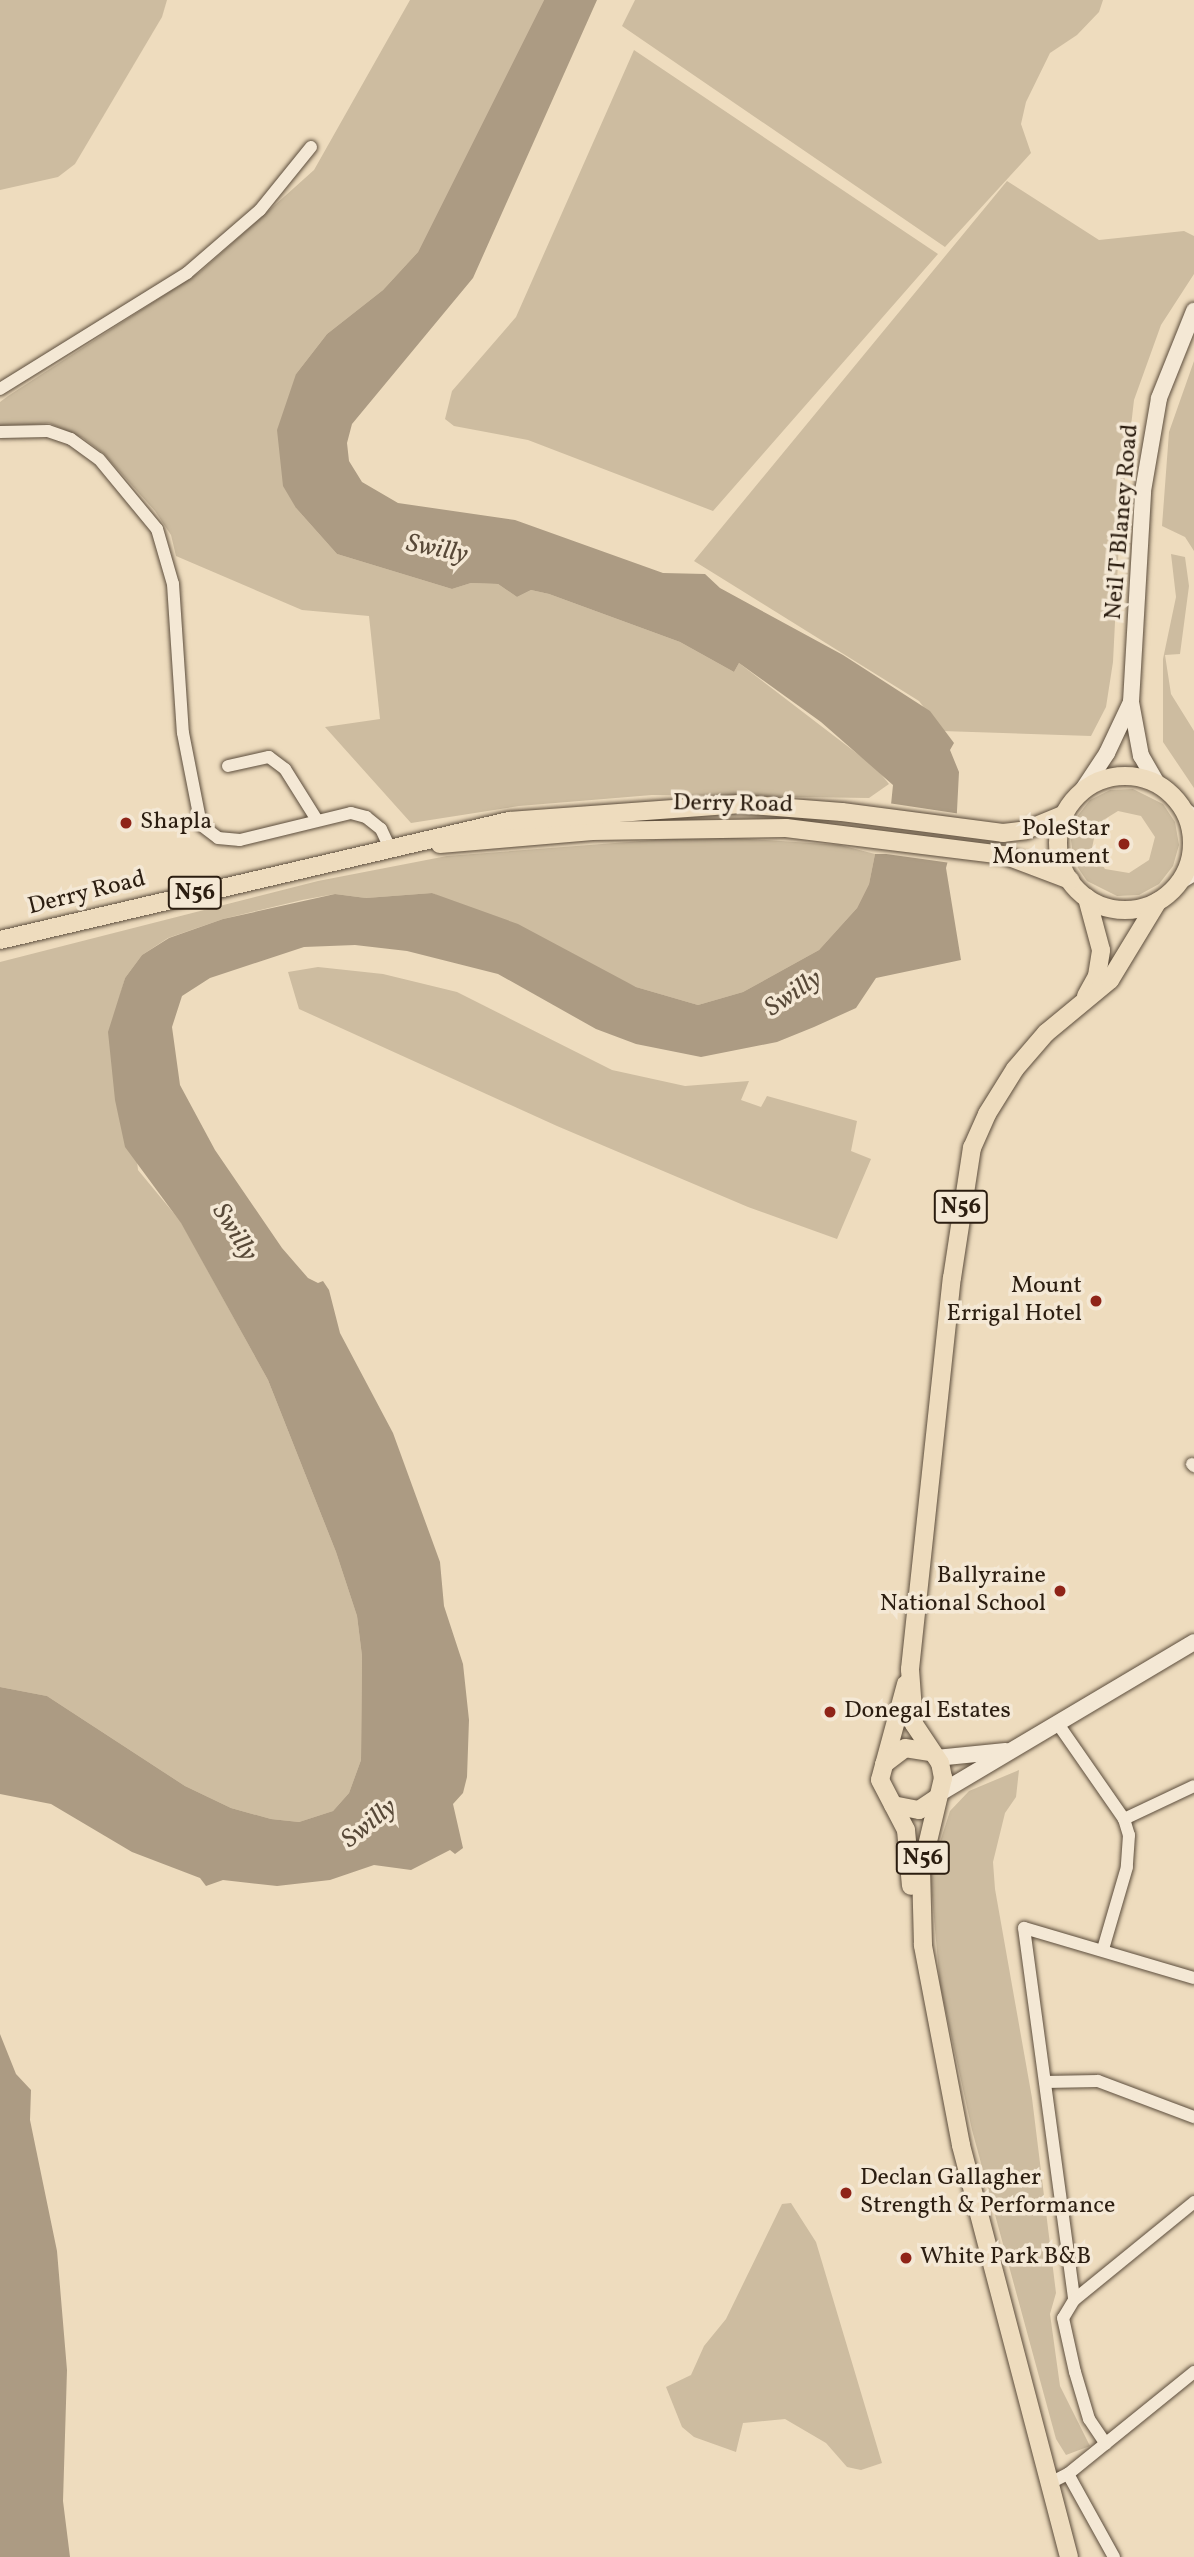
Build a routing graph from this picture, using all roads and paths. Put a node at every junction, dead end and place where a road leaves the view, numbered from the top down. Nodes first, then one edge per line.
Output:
1 (311, 147) dead end
2 (1194, 311) edge
3 (0, 389) edge
4 (0, 432) edge
5 (1130, 702) junction
6 (228, 766) dead end
7 (1158, 785) junction
8 (1080, 794) junction
9 (1065, 814) junction
10 (1188, 814) edge
11 (317, 820) junction
12 (390, 848) junction
13 (1187, 877) edge
14 (1070, 880) junction
15 (1087, 898) junction
16 (1158, 901) junction
17 (0, 940) edge
18 (1084, 999) junction
19 (1194, 1642) edge
20 (910, 1670) junction
21 (1058, 1724) junction
22 (1012, 1750) junction
23 (932, 1755) junction
24 (884, 1764) junction
25 (1194, 1786) edge
26 (939, 1795) junction
27 (893, 1805) junction
28 (1124, 1819) junction
29 (920, 1920) junction
30 (1103, 1949) junction
31 (1194, 1978) edge
32 (1045, 2082) junction
33 (1194, 2117) edge
34 (1194, 2202) edge
35 (1074, 2300) junction
36 (1194, 2372) edge
37 (1106, 2444) junction
38 (1068, 2474) junction
39 (1050, 2483) junction
40 (1069, 2557) edge
41 (1114, 2557) edge

1 - 3 street
2 - 5 main road, Neil T Blaney Road
4 - 11 street
5 - 7 main road, Neil T Blaney Road
5 - 8 main road, Neil T Blaney Road
6 - 11 street
7 - 8 main road, N56
7 - 10 main road, N56
8 - 9 main road, N56
9 - 12 main road, Derry Road / N56
9 - 14 main road, N56
10 - 13 main road, N56
11 - 12 street
12 - 14 main road, Derry Road / N56
12 - 17 main road, Derry Road / N56
13 - 16 main road, N56
14 - 15 main road, N56
15 - 16 main road, N56
15 - 18 main road, N56
16 - 18 main road, N56
18 - 20 main road, N56
19 - 21 main road
20 - 23 main road, N56
20 - 24 main road, N56
21 - 22 main road
21 - 28 street
22 - 23 main road
22 - 26 main road
23 - 24 main road
23 - 26 main road, N56
24 - 27 main road, N56
25 - 28 street
26 - 27 main road, N56
26 - 29 main road, N56
27 - 29 main road, N56
28 - 30 street
29 - 39 main road, N56
30 - 31 street
30 - 32 street
32 - 33 street
32 - 35 street
34 - 35 street
35 - 37 street
36 - 37 street
37 - 38 street
38 - 39 street
38 - 41 street
39 - 40 main road, N56

